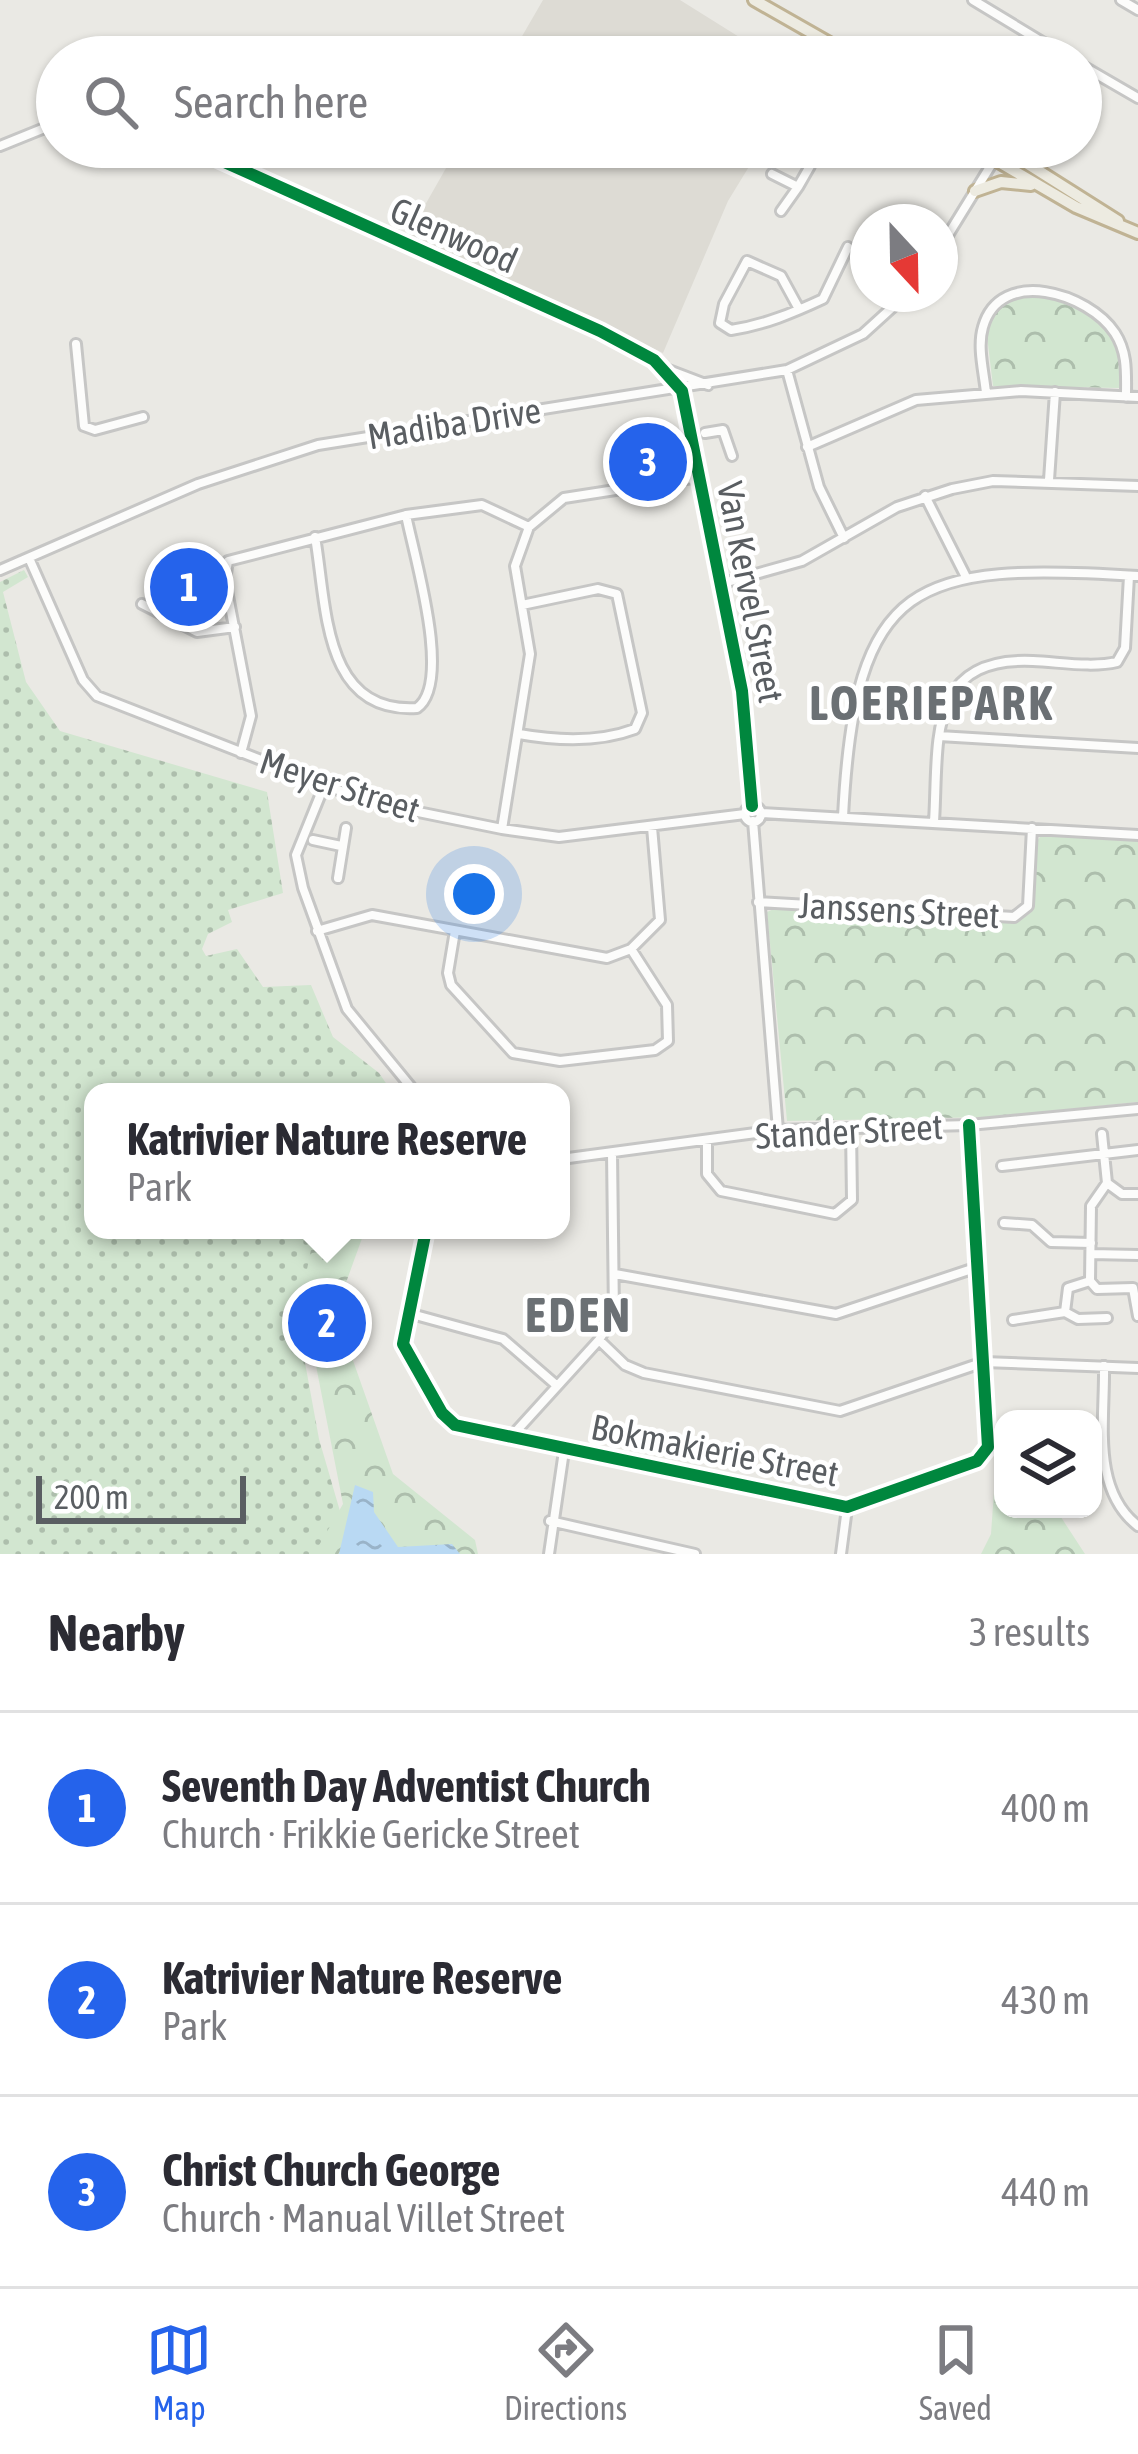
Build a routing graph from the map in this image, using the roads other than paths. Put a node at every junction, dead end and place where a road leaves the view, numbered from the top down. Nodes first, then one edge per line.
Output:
1 (754, 0) edge
2 (974, 0) edge
3 (1121, 0) edge
4 (1138, 10) edge
5 (813, 36) edge
6 (1033, 36) edge
7 (1102, 77) edge
8 (1138, 98) edge
9 (36, 131) edge
10 (0, 146) edge
11 (238, 168) edge
12 (809, 168) edge
13 (989, 168) edge
14 (1008, 168) edge
15 (1033, 168) edge
16 (772, 174) dead end
17 (798, 187) junction
18 (1040, 187) junction
19 (975, 191) junction
20 (782, 211) dead end
21 (958, 219) edge
22 (1120, 224) junction
23 (1138, 233) edge
24 (848, 247) dead end
25 (799, 310) junction
26 (887, 312) edge
27 (76, 344) dead end
28 (664, 368) junction
29 (787, 370) junction
30 (710, 386) junction
31 (682, 391) junction
32 (1055, 392) junction
33 (986, 393) junction
34 (1126, 397) junction
35 (1138, 397) edge
36 (143, 417) dead end
37 (705, 433) dead end
38 (807, 447) junction
39 (732, 456) dead end
40 (699, 476) junction
41 (1049, 481) junction
42 (1138, 486) edge
43 (925, 496) junction
44 (406, 515) junction
45 (529, 527) junction
46 (315, 537) junction
47 (844, 538) junction
48 (29, 558) junction
49 (0, 570) edge
50 (966, 575) junction
51 (1133, 576) edge
52 (720, 584) junction
53 (142, 604) dead end
54 (522, 605) junction
55 (235, 628) junction
56 (520, 734) junction
57 (939, 736) junction
58 (1138, 748) edge
59 (241, 753) junction
60 (324, 785) junction
61 (752, 814) junction
62 (843, 817) junction
63 (934, 822) junction
64 (652, 827) junction
65 (346, 828) dead end
66 (1032, 828) junction
67 (502, 829) junction
68 (1138, 835) edge
69 (313, 840) dead end
70 (341, 846) junction
71 (338, 878) dead end
72 (758, 902) junction
73 (317, 931) junction
74 (455, 932) junction
75 (631, 949) junction
76 (409, 1083) edge
77 (1138, 1109) edge
78 (969, 1125) junction
79 (851, 1129) junction
80 (778, 1130) junction
81 (1102, 1134) dead end
82 (707, 1141) junction
83 (1105, 1150) junction
84 (1138, 1150) edge
85 (612, 1153) junction
86 (570, 1158) edge
87 (1001, 1166) dead end
88 (1107, 1183) junction
89 (1138, 1194) edge
90 (1004, 1223) dead end
91 (424, 1239) edge
92 (1091, 1243) junction
93 (1091, 1254) junction
94 (1138, 1255) edge
95 (978, 1267) junction
96 (615, 1274) junction
97 (1090, 1281) junction
98 (1065, 1312) junction
99 (408, 1313) junction
100 (1138, 1316) edge
101 (1107, 1318) dead end
102 (1013, 1319) dead end
103 (599, 1340) junction
104 (984, 1362) junction
105 (1103, 1366) junction
106 (1138, 1368) edge
107 (555, 1384) junction
108 (509, 1439) junction
109 (564, 1451) junction
110 (847, 1508) junction
111 (550, 1521) junction
112 (1138, 1526) edge
113 (624, 1539) junction
114 (549, 1554) edge
115 (621, 1554) edge
116 (695, 1554) edge
117 (841, 1554) edge

1 - 5 highway
2 - 6 street
3 - 4 street
7 - 8 street
9 - 10 street
11 - 28 street, Glenwood
12 - 17 street
13 - 19 street
14 - 18 highway
15 - 22 highway
16 - 17 street
17 - 20 street
18 - 19 highway
18 - 22 highway
19 - 21 street
22 - 23 highway
24 - 25 street
25 - 25 street
26 - 29 street, Madiba Drive
27 - 36 street
28 - 30 street
28 - 31 street, Glenwood
29 - 30 street, Madiba Drive
29 - 38 street
30 - 31 street, Madiba Drive
31 - 40 street, Van Kervel Street
31 - 48 street, Madiba Drive
32 - 33 street
32 - 34 street
32 - 41 street
33 - 34 street
33 - 38 street
34 - 35 street
37 - 39 street
38 - 47 street
40 - 45 street
40 - 52 street, Van Kervel Street
41 - 42 street
41 - 43 street
43 - 47 street
43 - 50 street
44 - 45 street
44 - 46 street
44 - 46 street
45 - 54 street
46 - 55 street
47 - 52 street
48 - 49 street, Madiba Drive
48 - 59 street, Meyer Street
50 - 51 street
50 - 62 street
51 - 57 street
52 - 61 street, Van Kervel Street
53 - 55 street
54 - 56 street
54 - 56 street
55 - 59 street
56 - 67 street
57 - 58 street
57 - 63 street
59 - 60 street, Meyer Street
60 - 67 street, Meyer Street
60 - 73 street
61 - 62 street, Meyer Street
61 - 64 street, Meyer Street
61 - 72 street, Van Kervel Street
62 - 63 street, Meyer Street
63 - 66 street, Meyer Street
64 - 67 street, Meyer Street
64 - 75 street
65 - 70 street
66 - 68 street, Meyer Street
66 - 72 street, Janssens Street
69 - 70 street
70 - 71 street
72 - 80 street, Van Kervel Street
73 - 74 street
73 - 76 street
74 - 75 street
74 - 75 street
77 - 78 street, Stander Street
78 - 79 street, Stander Street
78 - 95 street, Bokmakierie Street
79 - 80 street, Stander Street
79 - 82 street
80 - 82 street, Stander Street
81 - 83 street
82 - 85 street, Stander Street
83 - 84 street
83 - 87 street
83 - 88 street
85 - 86 street, Stander Street
85 - 96 street
88 - 89 street
88 - 92 street
90 - 92 street
91 - 99 street, Bokmakierie Street
92 - 93 street
93 - 94 street
93 - 97 street
95 - 96 street
95 - 104 street, Bokmakierie Street
96 - 103 street
97 - 98 street
97 - 100 street
98 - 101 street
98 - 102 street
99 - 107 street
99 - 108 street, Bokmakierie Street
103 - 104 street
103 - 107 street
104 - 105 street
104 - 110 street, Bokmakierie Street
105 - 106 street
105 - 112 street
107 - 108 street
108 - 109 street, Bokmakierie Street
109 - 110 street, Bokmakierie Street
109 - 111 street
110 - 117 street
111 - 113 street
111 - 114 street
113 - 115 street
113 - 116 street

